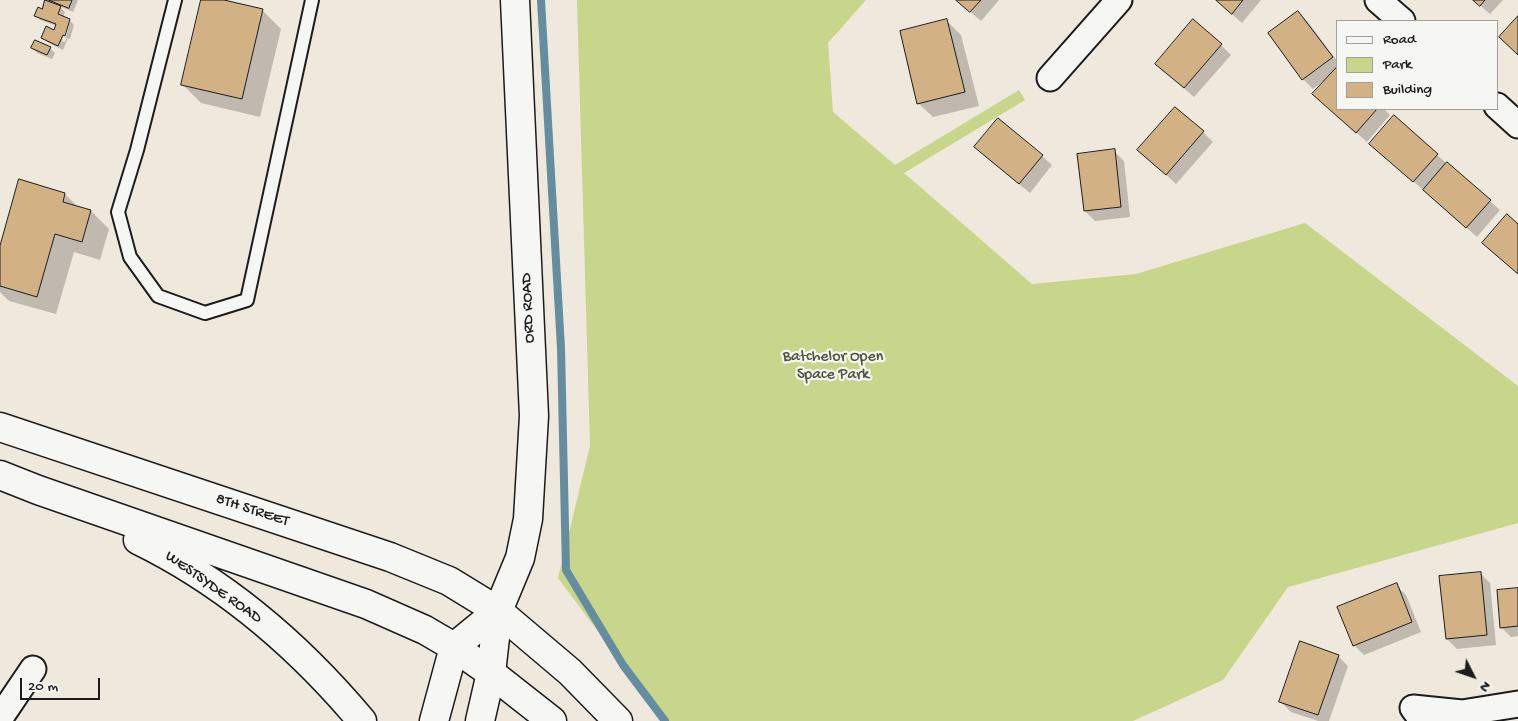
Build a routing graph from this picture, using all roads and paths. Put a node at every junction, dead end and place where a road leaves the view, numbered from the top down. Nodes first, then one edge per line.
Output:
1 (175, 0) edge
2 (312, 0) edge
3 (515, 0) edge
4 (1119, 0) edge
5 (1378, 0) edge
6 (1401, 20) edge
7 (1050, 78) dead end
8 (1498, 107) edge
9 (1518, 125) edge
10 (0, 427) edge
11 (0, 475) edge
12 (38, 490) junction
13 (498, 611) junction
14 (454, 647) junction
15 (33, 669) dead end
16 (491, 673) junction
17 (1518, 704) edge
18 (0, 718) edge
19 (362, 721) edge
20 (434, 721) edge
21 (480, 721) edge
22 (552, 721) edge
23 (618, 721) edge
24 (1423, 721) edge

1 - 2 lane
3 - 13 main road, ORD ROAD
4 - 7 street
5 - 6 street
8 - 9 street
10 - 13 main road, 8TH STREET
11 - 12 main road
12 - 14 main road
12 - 19 main road, WESTSYDE ROAD
13 - 14 main road
13 - 16 main road
13 - 23 main road, 8TH STREET
14 - 16 main road
14 - 20 main road
15 - 18 street
16 - 21 main road
16 - 22 main road
17 - 24 street

